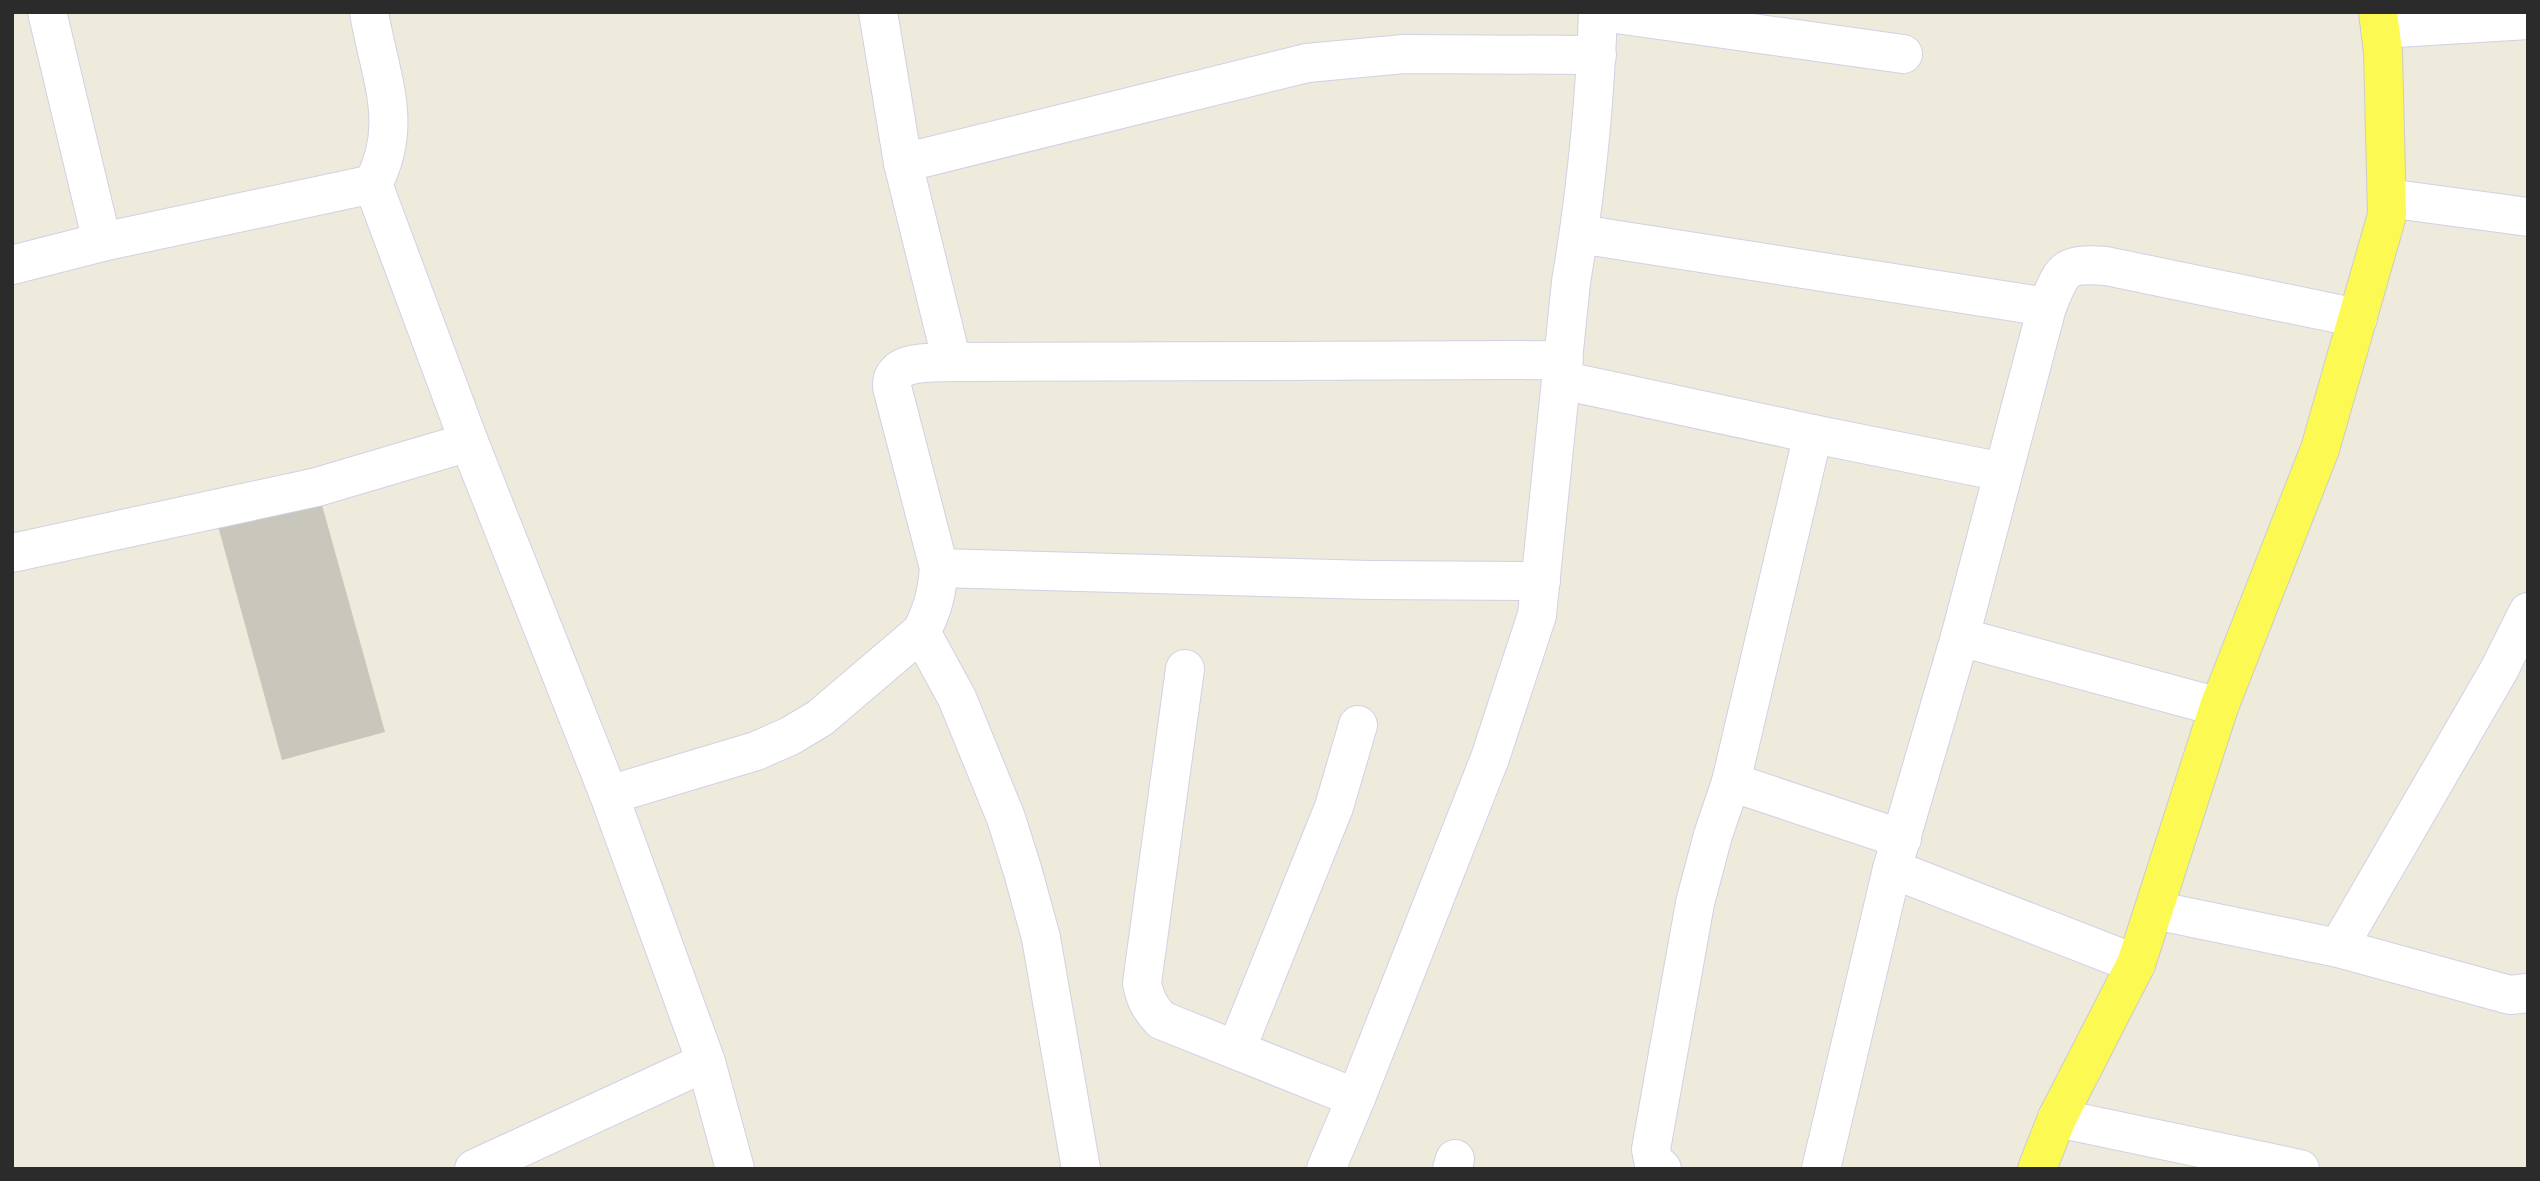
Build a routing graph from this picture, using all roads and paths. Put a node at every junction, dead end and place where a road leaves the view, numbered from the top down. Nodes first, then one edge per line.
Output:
1 (47, 12) edge
2 (369, 12) edge
3 (878, 12) edge
4 (1600, 12) edge
5 (2528, 20) edge
6 (2379, 21) edge
7 (1903, 54) dead end
8 (1597, 55) junction
9 (903, 163) junction
10 (373, 184) junction
11 (2387, 198) junction
12 (2528, 217) edge
13 (1579, 234) junction
14 (102, 242) junction
15 (12, 265) edge
16 (2047, 307) junction
17 (2358, 318) junction
18 (952, 362) junction
19 (1563, 370) junction
20 (1813, 434) junction
21 (469, 442) junction
22 (2003, 472) junction
23 (12, 554) edge
24 (939, 568) junction
25 (1541, 581) junction
26 (2528, 612) edge
27 (921, 632) junction
28 (1960, 637) junction
29 (1185, 669) dead end
30 (2513, 670) edge
31 (2219, 708) junction
32 (1358, 725) dead end
33 (1731, 782) junction
34 (609, 795) junction
35 (1897, 854) junction
36 (2154, 910) junction
37 (2338, 948) junction
38 (2136, 964) junction
39 (2528, 993) edge
40 (1236, 1050) junction
41 (706, 1062) junction
42 (1356, 1098) junction
43 (2057, 1118) junction
44 (474, 1169) edge
45 (735, 1169) edge
46 (1081, 1169) edge
47 (1326, 1169) edge
48 (1662, 1169) edge
49 (1821, 1169) edge
50 (2037, 1169) edge
51 (2300, 1169) edge

1 - 14 street
2 - 10 street
3 - 9 street
4 - 7 street
4 - 8 street
5 - 6 street
6 - 11 main road
8 - 9 street
8 - 13 street
9 - 18 street
10 - 14 street
10 - 21 street
11 - 12 street
11 - 17 main road
13 - 16 street
13 - 19 street
14 - 15 street
16 - 17 street
16 - 22 street
17 - 31 main road
18 - 19 street
18 - 24 street
19 - 20 street
19 - 25 street
20 - 22 street
20 - 33 street
21 - 23 street
21 - 34 street
22 - 28 street
24 - 25 street
24 - 27 street
25 - 42 street
26 - 30 street
27 - 34 street
27 - 46 street
28 - 31 street
28 - 35 street
29 - 40 street
30 - 37 street
31 - 36 main road
32 - 40 street
33 - 35 street
33 - 48 street
34 - 41 street
35 - 38 street
35 - 49 street
36 - 37 street
36 - 38 main road
37 - 39 street
38 - 43 main road
40 - 42 street
41 - 44 street
41 - 45 street
42 - 47 street
43 - 50 main road
43 - 51 street

